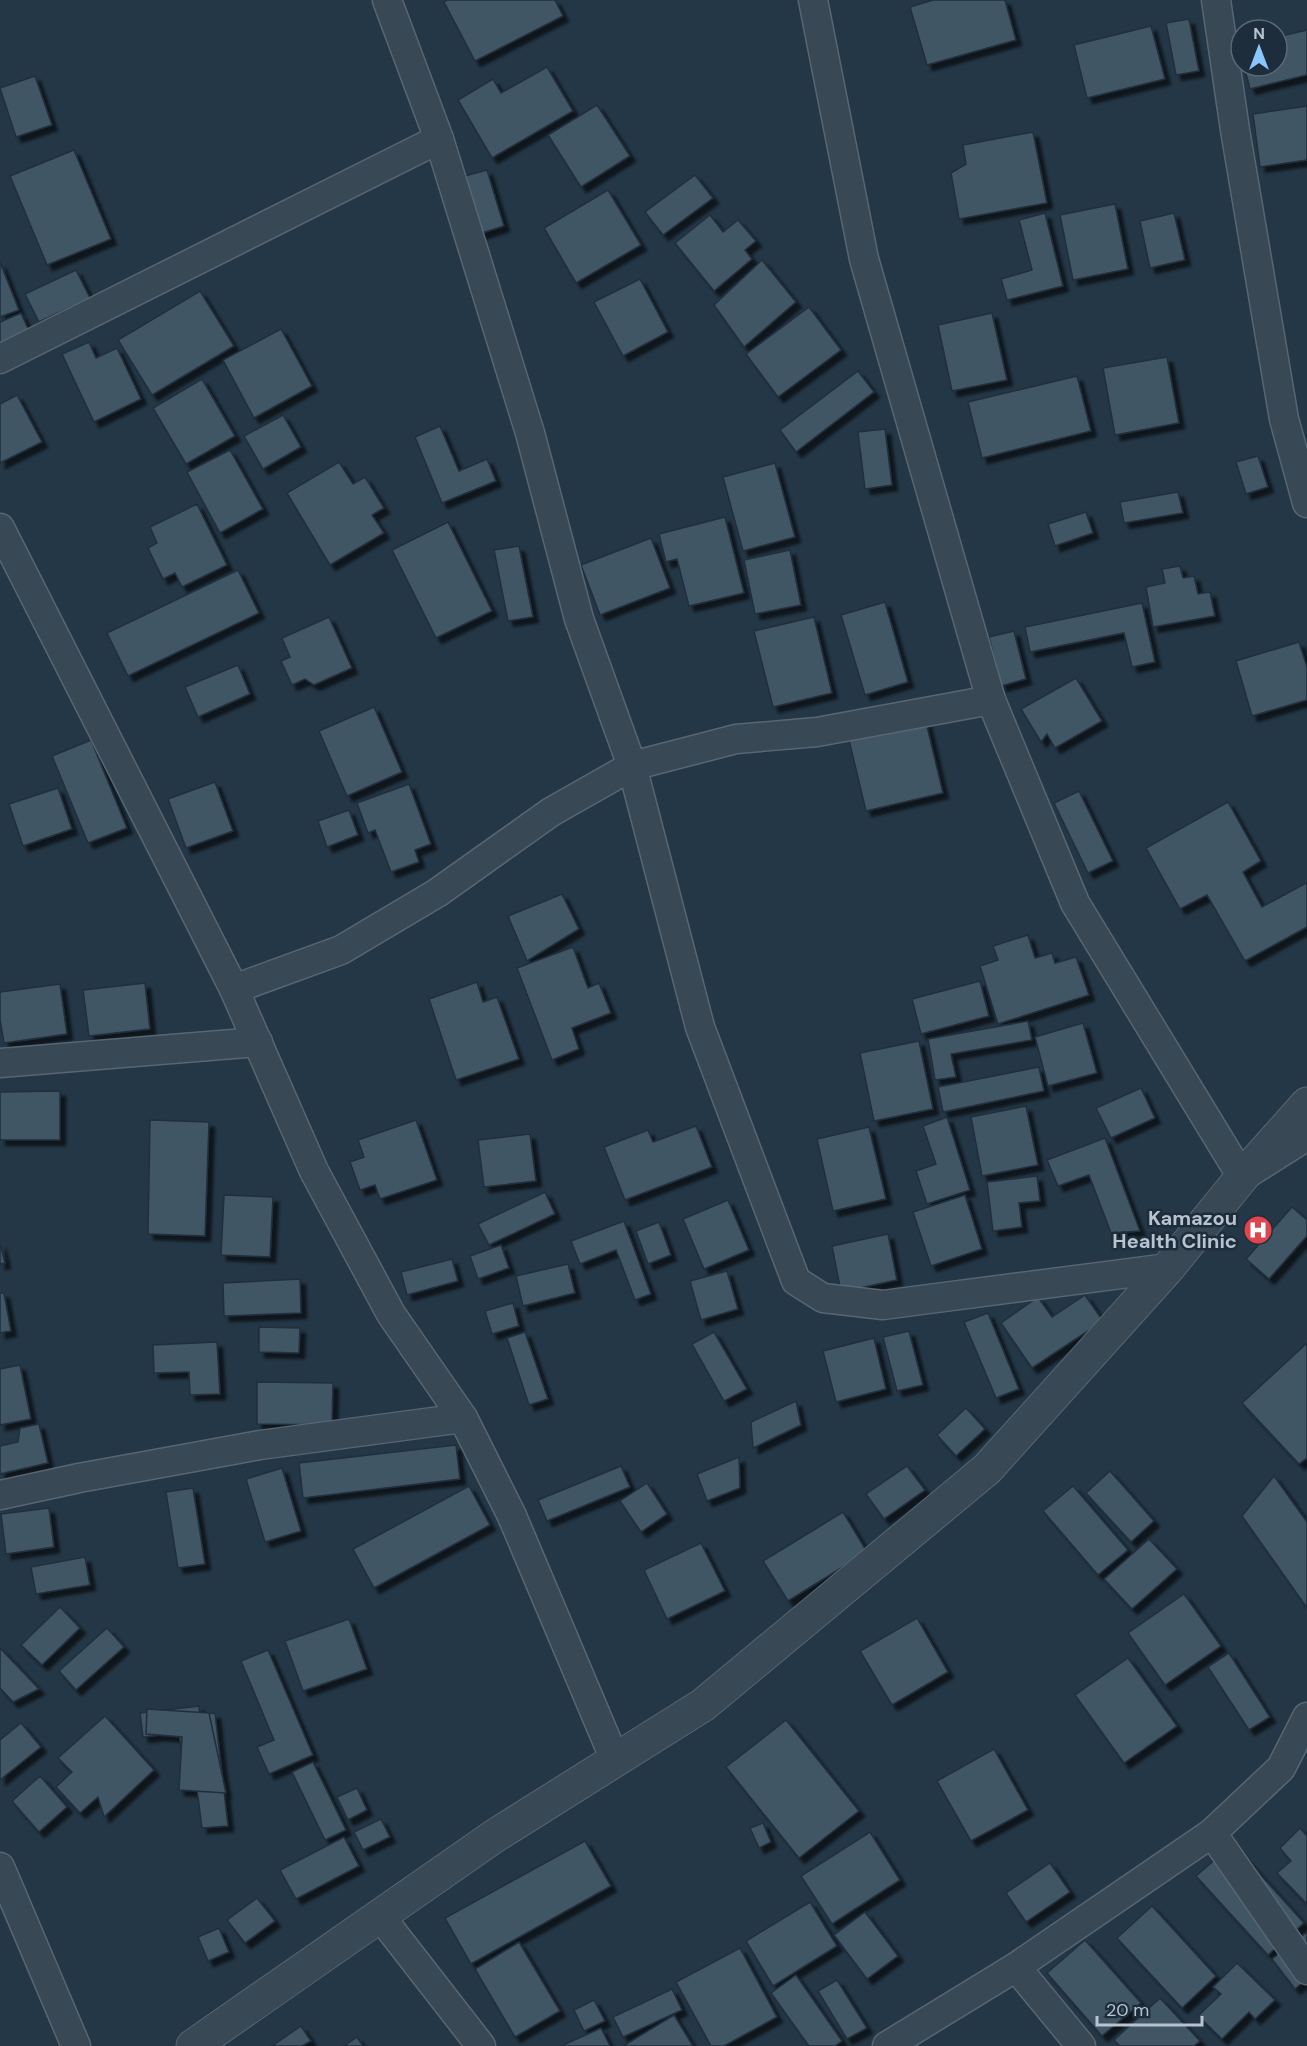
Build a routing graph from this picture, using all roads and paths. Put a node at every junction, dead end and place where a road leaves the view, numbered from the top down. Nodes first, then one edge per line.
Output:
1 (387, 0) edge
2 (813, 0) edge
3 (1216, 0) edge
4 (439, 140) junction
5 (0, 359) edge
6 (1307, 503) edge
7 (0, 528) edge
8 (991, 700) junction
9 (632, 766) junction
10 (234, 989) junction
11 (258, 1041) junction
12 (0, 1063) edge
13 (1307, 1104) edge
14 (1307, 1136) edge
15 (1242, 1177) junction
16 (1168, 1268) junction
17 (463, 1418) junction
18 (0, 1496) edge
19 (1307, 1717) edge
20 (615, 1760) junction
21 (1212, 1833) junction
22 (0, 1868) edge
23 (380, 1916) junction
24 (1016, 1968) junction
25 (1307, 1970) edge
26 (76, 2046) edge
27 (193, 2046) edge
28 (481, 2046) edge
29 (887, 2046) edge
30 (1082, 2046) edge

1 - 4 street
2 - 8 street
3 - 6 street
4 - 5 street
4 - 9 street
7 - 10 street
8 - 9 street
8 - 15 street
9 - 10 street
9 - 16 street
10 - 11 street
11 - 12 street
11 - 17 street
13 - 15 street
14 - 15 street
15 - 16 street
16 - 20 street
17 - 18 street
17 - 20 street
19 - 21 street
20 - 23 street
21 - 24 street
21 - 25 street
22 - 26 street
23 - 27 street
23 - 28 street
24 - 29 street
24 - 30 street

